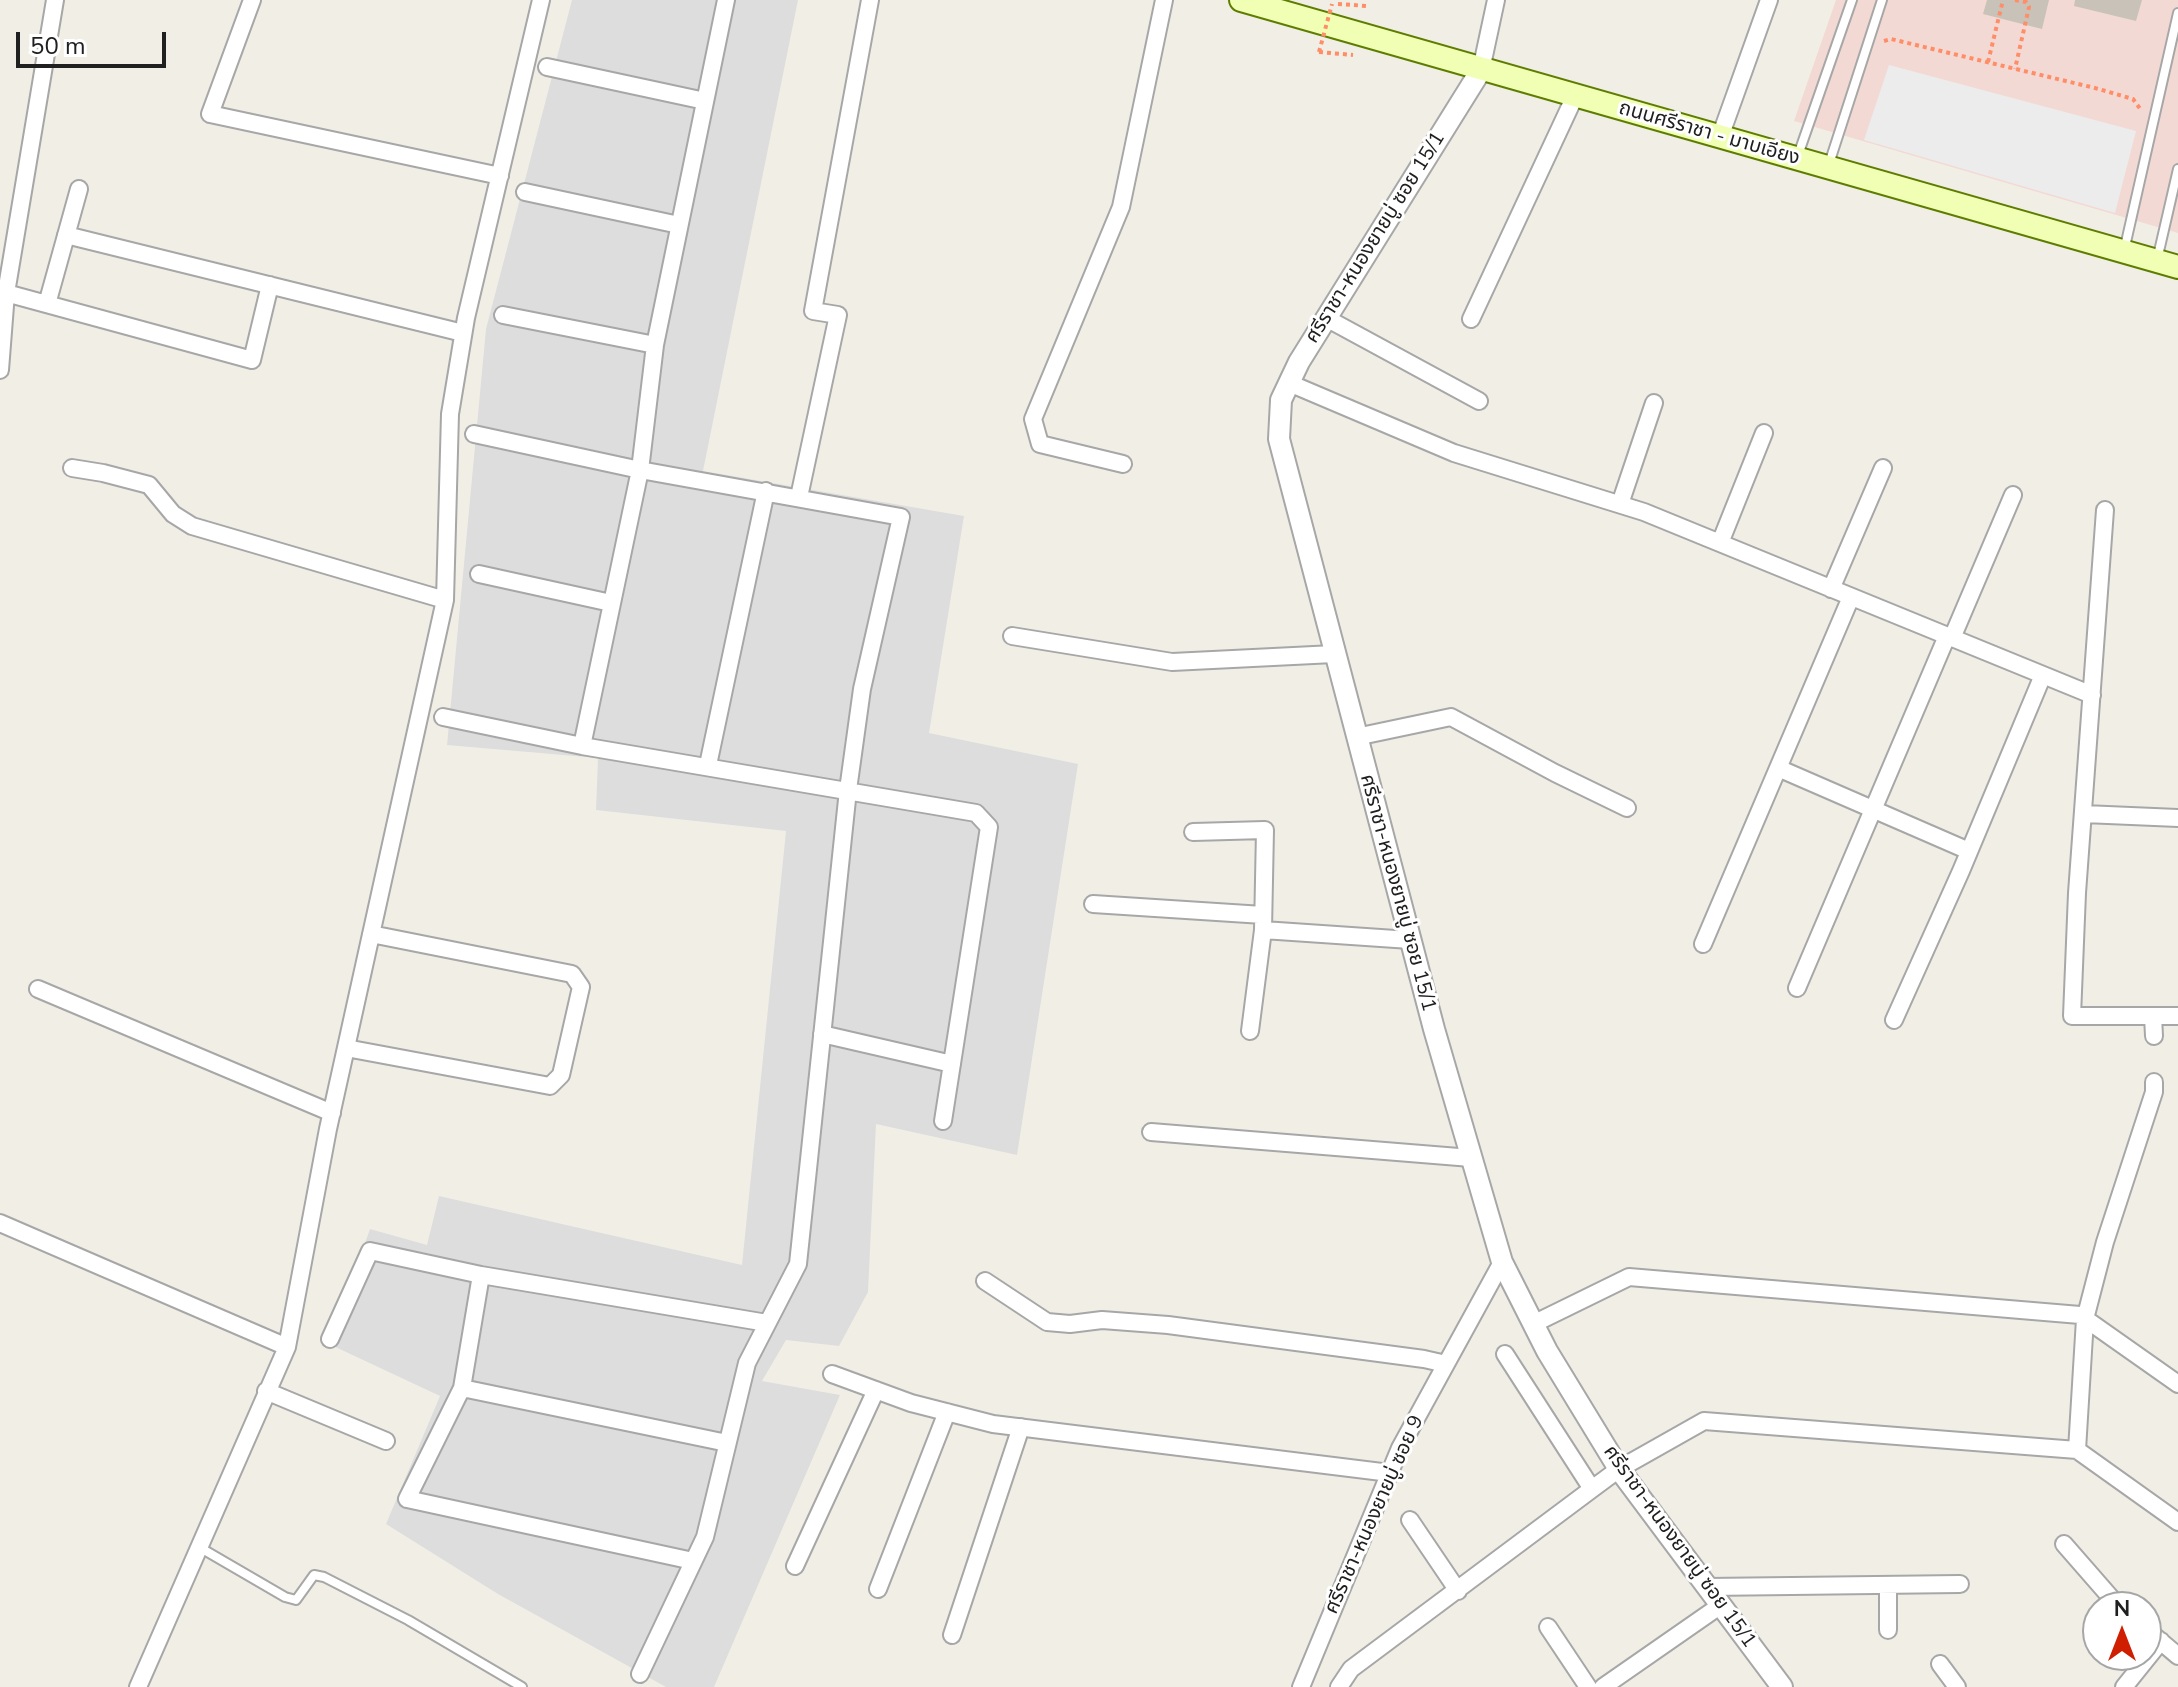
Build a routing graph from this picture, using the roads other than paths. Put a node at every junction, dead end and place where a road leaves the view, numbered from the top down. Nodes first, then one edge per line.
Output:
1 (55, 0) edge
2 (252, 0) edge
3 (541, 0) edge
4 (726, 0) edge
5 (870, 0) edge
6 (1164, 0) edge
7 (1241, 0) edge
8 (1496, 0) edge
9 (1769, 0) edge
10 (1852, 0) edge
11 (1882, 0) edge
12 (1294, 8) edge
13 (2178, 13) edge
14 (547, 67) dead end
15 (1481, 70) junction
16 (1575, 96) junction
17 (705, 101) junction
18 (1720, 137) junction
19 (1797, 159) junction
20 (1828, 168) junction
21 (2178, 169) edge
22 (500, 176) junction
23 (79, 189) dead end
24 (525, 192) dead end
25 (679, 225) junction
26 (66, 235) junction
27 (2124, 252) junction
28 (2168, 264) edge
29 (270, 285) junction
30 (6, 293) junction
31 (47, 304) junction
32 (503, 315) dead end
33 (1326, 318) junction
34 (1471, 319) dead end
35 (463, 333) junction
36 (655, 345) junction
37 (0, 370) edge
38 (1289, 383) junction
39 (1479, 401) dead end
40 (1654, 403) dead end
41 (1764, 433) dead end
42 (474, 434) dead end
43 (1123, 464) dead end
44 (72, 468) dead end
45 (1883, 468) dead end
46 (640, 470) junction
47 (766, 491) junction
48 (2013, 495) dead end
49 (799, 497) junction
50 (1620, 504) junction
51 (2105, 510) dead end
52 (1720, 543) junction
53 (479, 574) dead end
54 (1831, 589) junction
55 (1851, 597) junction
56 (445, 600) junction
57 (611, 603) junction
58 (1012, 636) dead end
59 (1950, 637) junction
60 (1334, 654) junction
61 (2043, 675) junction
62 (2092, 695) junction
63 (443, 717) dead end
64 (1356, 737) junction
65 (582, 746) junction
66 (708, 765) junction
67 (1778, 768) junction
68 (848, 790) junction
69 (1627, 808) dead end
70 (1874, 809) junction
71 (2084, 814) junction
72 (2178, 818) edge
73 (1193, 832) dead end
74 (1969, 851) junction
75 (1093, 904) dead end
76 (1263, 922) junction
77 (371, 934) junction
78 (1410, 940) junction
79 (1703, 944) dead end
80 (1797, 988) dead end
81 (38, 989) dead end
82 (2153, 1016) junction
83 (2178, 1016) edge
84 (1894, 1020) dead end
85 (1250, 1031) dead end
86 (822, 1034) junction
87 (2154, 1036) dead end
88 (346, 1048) junction
89 (952, 1064) junction
90 (2154, 1082) dead end
91 (332, 1113) junction
92 (943, 1121) dead end
93 (1151, 1132) dead end
94 (1471, 1158) junction
95 (0, 1223) edge
96 (1502, 1262) junction
97 (481, 1275) junction
98 (985, 1281) dead end
99 (2085, 1319) junction
100 (767, 1323) junction
101 (1533, 1324) junction
102 (330, 1339) dead end
103 (287, 1347) junction
104 (1505, 1354) dead end
105 (1446, 1364) junction
106 (832, 1374) dead end
107 (2176, 1378) edge
108 (462, 1388) junction
109 (876, 1390) junction
110 (266, 1391) junction
111 (947, 1412) junction
112 (1021, 1427) junction
113 (386, 1441) dead end
114 (727, 1443) junction
115 (2077, 1450) junction
116 (1619, 1469) junction
117 (1390, 1473) junction
118 (1592, 1489) junction
119 (1410, 1520) dead end
120 (2178, 1522) edge
121 (2064, 1544) dead end
122 (198, 1547) junction
123 (693, 1561) junction
124 (795, 1566) dead end
125 (1960, 1584) dead end
126 (1888, 1585) junction
127 (1707, 1587) junction
128 (878, 1589) dead end
129 (1458, 1591) junction
130 (2105, 1591) edge
131 (1721, 1605) junction
132 (1548, 1627) dead end
133 (1888, 1630) dead end
134 (952, 1635) dead end
135 (2162, 1642) edge
136 (2178, 1656) edge
137 (1940, 1664) dead end
138 (2137, 1671) edge
139 (640, 1674) dead end
140 (138, 1687) edge
141 (522, 1687) edge
142 (1301, 1687) edge
143 (1339, 1687) edge
144 (1588, 1687) edge
145 (1603, 1687) edge
146 (1782, 1687) edge
147 (1957, 1687) edge
148 (2124, 1687) edge

1 - 30 street
2 - 22 street
3 - 22 street
4 - 17 street
5 - 49 street
6 - 43 street
7 - 12 main road, ถนนศรีราชา - มาบเอียง
8 - 15 street
9 - 18 street
10 - 19 lane
11 - 20 lane
12 - 15 main road, ถนนศรีราชา - มาบเอียง
13 - 27 lane
14 - 17 street
15 - 16 main road, ถนนศรีราชา - มาบเอียง
15 - 33 street, ศรีราชา-หนองยายบู่ ซอย 15/1
16 - 18 main road, ถนนศรีราชา - มาบเอียง
16 - 34 street
17 - 25 street
18 - 19 main road, ถนนศรีราชา - มาบเอียง
19 - 20 main road, ถนนศรีราชา - มาบเอียง
20 - 27 main road, ถนนศรีราชา - มาบเอียง
21 - 28 lane
22 - 35 street
23 - 26 street
24 - 25 street
25 - 36 street
26 - 29 street
26 - 31 street
27 - 28 main road, ถนนศรีราชา - มาบเอียง
29 - 31 street
29 - 35 street
30 - 31 street
30 - 37 street
32 - 36 street
33 - 38 street, ศรีราชา-หนองยายบู่ ซอย 15/1
33 - 39 street
35 - 56 street
36 - 46 street
38 - 50 street
38 - 60 street, ศรีราชา-หนองยายบู่ ซอย 15/1
40 - 50 street
41 - 52 street
42 - 46 street
44 - 56 street
45 - 54 street
46 - 47 street
46 - 57 street
47 - 49 street
47 - 66 street
48 - 59 street
49 - 68 street
50 - 52 street
51 - 62 street
52 - 54 street
53 - 57 street
54 - 55 street
55 - 59 street
55 - 67 street
56 - 77 street
57 - 65 street
58 - 60 street
59 - 61 street
59 - 70 street
60 - 64 street, ศรีราชา-หนองยายบู่ ซอย 15/1
61 - 62 street
61 - 74 street
62 - 71 street
63 - 65 street
64 - 69 street
64 - 78 street, ศรีราชา-หนองยายบู่ ซอย 15/1
65 - 66 street
66 - 68 street
67 - 70 street
67 - 79 street
68 - 86 street
68 - 89 street
70 - 74 street
70 - 80 street
71 - 72 street
71 - 82 street
73 - 76 street
74 - 84 street
75 - 76 street
76 - 78 street
76 - 85 street
77 - 88 street
77 - 88 street
78 - 94 street, ศรีราชา-หนองยายบู่ ซอย 15/1
81 - 91 street
82 - 83 street
82 - 87 street
86 - 89 street
86 - 100 street
88 - 91 street
89 - 92 street
90 - 99 street
91 - 103 street
93 - 94 street
94 - 96 street, ศรีราชา-หนองยายบู่ ซอย 15/1
95 - 103 street
96 - 101 street, ศรีราชา-หนองยายบู่ ซอย 15/1
96 - 105 street, ศรีราชา-หนองยายบู่ ซอย 9
97 - 100 street
97 - 102 street
97 - 108 street
98 - 105 street
99 - 101 street
99 - 107 street
99 - 115 street
100 - 114 street
101 - 116 street, ศรีราชา-หนองยายบู่ ซอย 15/1
103 - 110 street
104 - 118 street
105 - 117 street, ศรีราชา-หนองยายบู่ ซอย 9
106 - 109 street
108 - 114 street
108 - 123 street
109 - 111 street
109 - 124 street
110 - 113 street
110 - 122 street
111 - 112 street
111 - 128 street
112 - 117 street
112 - 134 street
114 - 123 street
115 - 116 street
115 - 120 street
116 - 118 street
116 - 127 street, ศรีราชา-หนองยายบู่ ซอย 15/1
117 - 142 street, ศรีราชา-หนองยายบู่ ซอย 9
118 - 129 street
119 - 129 street
121 - 130 street
122 - 140 street
122 - 141 lane
123 - 139 street
125 - 126 street
126 - 127 street
126 - 133 street
127 - 131 street, ศรีราชา-หนองยายบู่ ซอย 15/1
129 - 143 street
131 - 145 street
131 - 146 street, ศรีราชา-หนองยายบู่ ซอย 15/1
132 - 144 street
135 - 136 street
137 - 147 street
138 - 148 street

